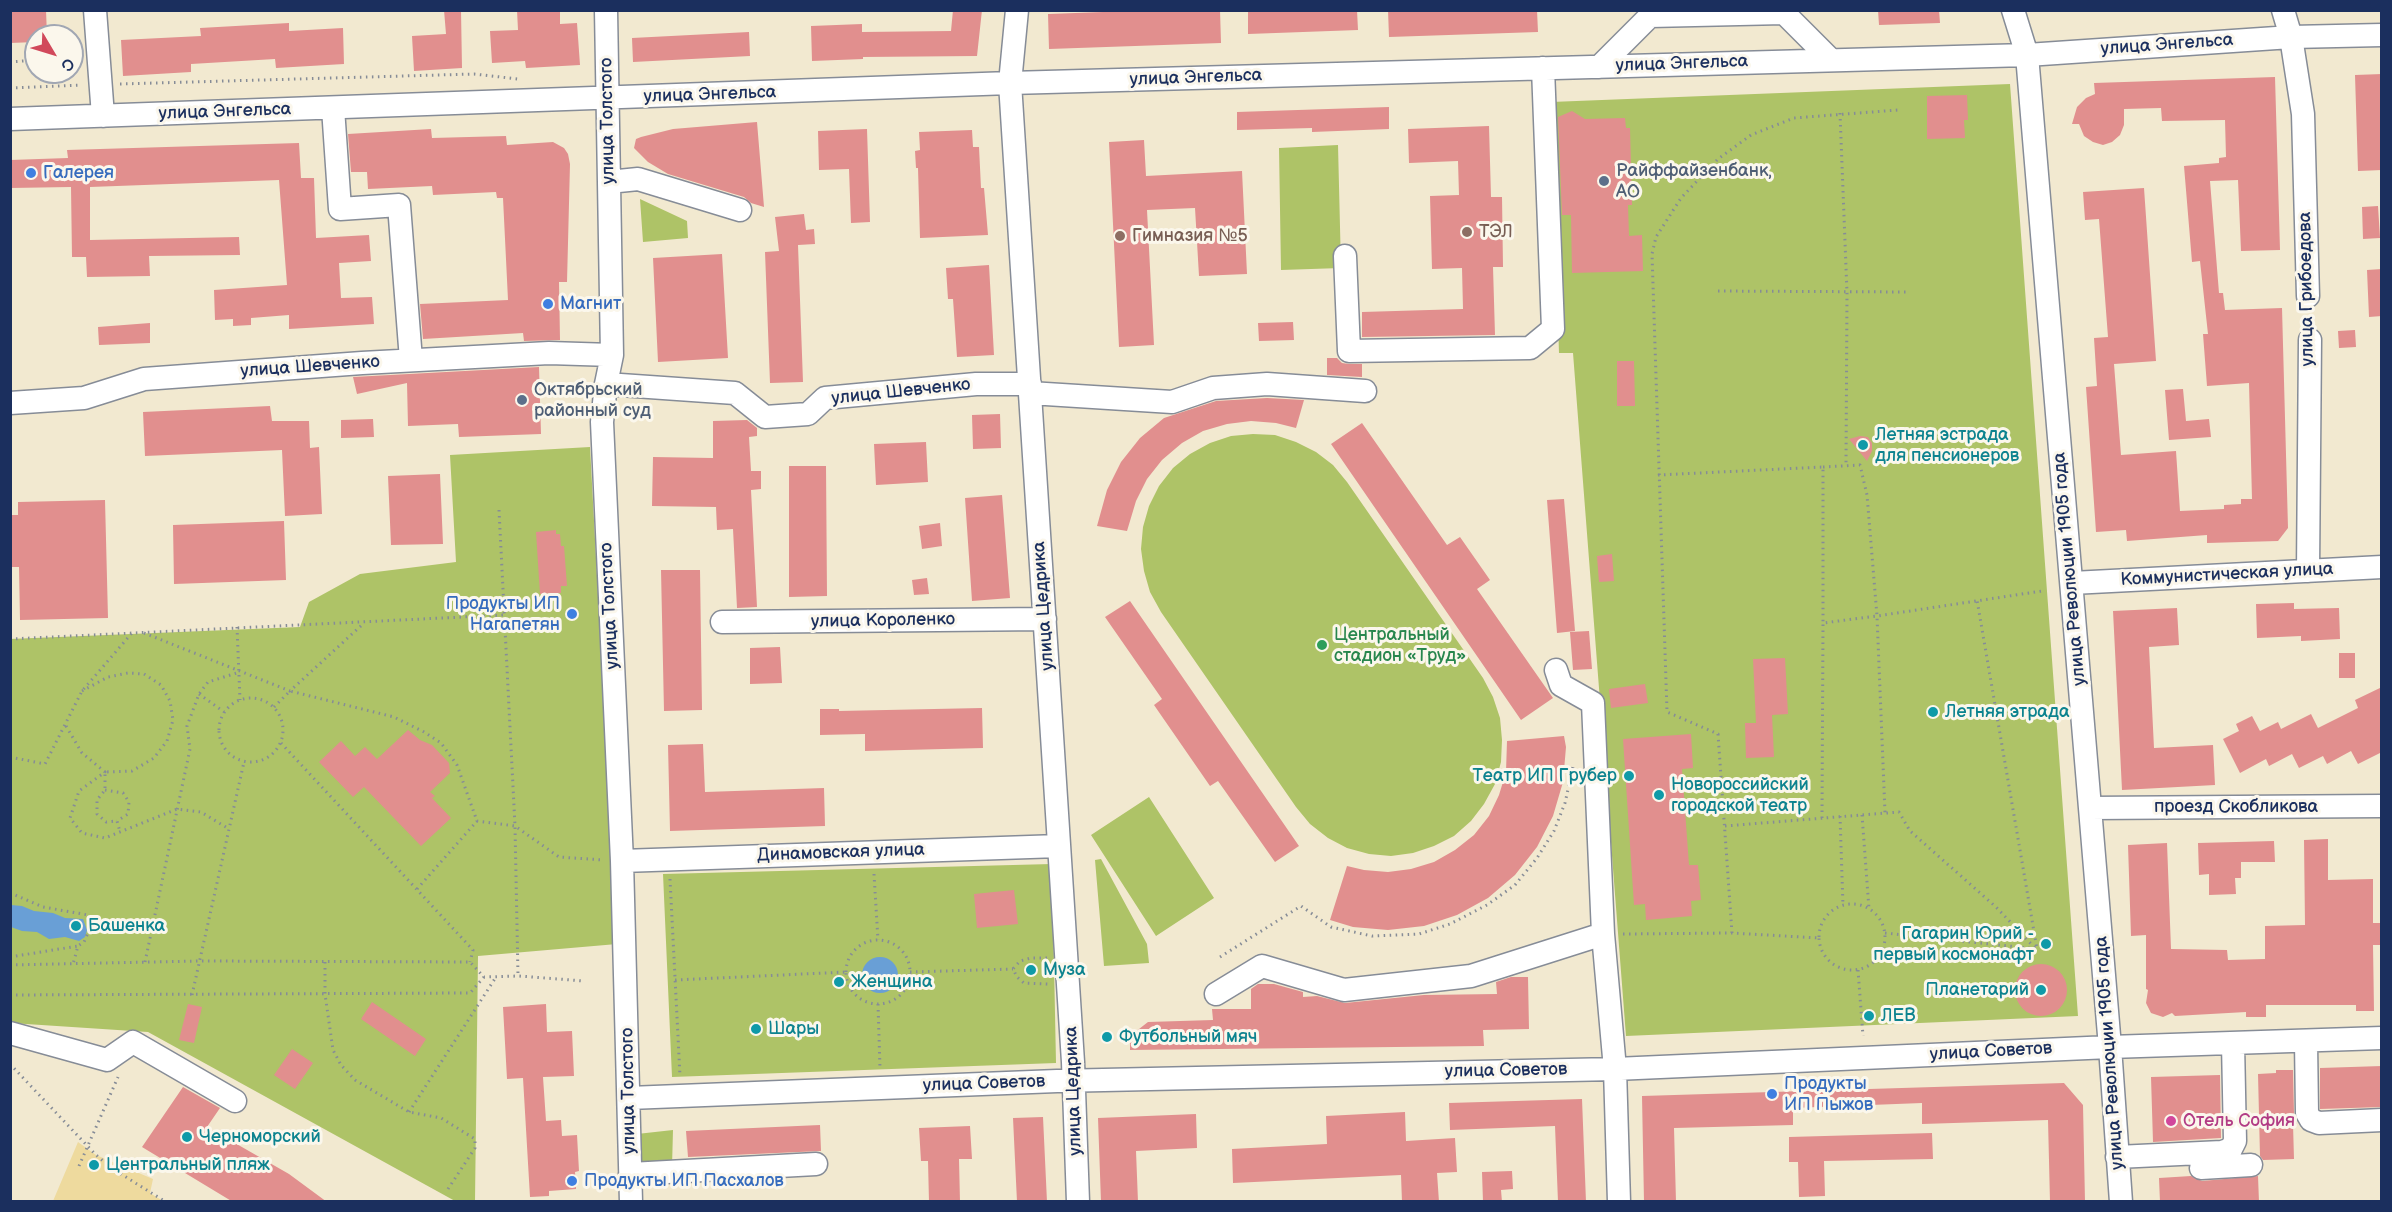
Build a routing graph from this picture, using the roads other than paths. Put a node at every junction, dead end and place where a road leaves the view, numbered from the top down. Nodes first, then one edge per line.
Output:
1 (95, 10) edge
2 (606, 10) edge
3 (1017, 10) edge
4 (2013, 10) edge
5 (2283, 10) edge
6 (2382, 34) edge
7 (2291, 37) junction
8 (2027, 55) junction
9 (1831, 60) junction
10 (1599, 67) junction
11 (1543, 68) junction
12 (1010, 83) junction
13 (607, 99) junction
14 (333, 108) junction
15 (103, 116) junction
16 (10, 119) edge
17 (609, 182) junction
18 (740, 210) dead end
19 (1345, 256) dead end
20 (2308, 296) dead end
21 (2310, 340) dead end
22 (612, 355) junction
23 (411, 360) junction
24 (606, 384) junction
25 (1030, 388) junction
26 (1365, 391) dead end
27 (10, 403) edge
28 (2382, 567) edge
29 (2308, 571) junction
30 (2072, 583) junction
31 (1045, 618) junction
32 (722, 622) dead end
33 (1556, 670) dead end
34 (2382, 807) edge
35 (2090, 808) junction
36 (1059, 846) junction
37 (622, 861) junction
38 (1603, 934) junction
39 (1216, 994) dead end
40 (10, 1033) edge
41 (2382, 1038) edge
42 (2306, 1041) junction
43 (2233, 1043) junction
44 (2110, 1047) junction
45 (1615, 1069) junction
46 (1075, 1080) junction
47 (629, 1098) junction
48 (236, 1101) dead end
49 (2382, 1120) edge
50 (816, 1164) dead end
51 (2118, 1164) junction
52 (2251, 1165) dead end
53 (630, 1174) junction
54 (631, 1202) edge
55 (1078, 1202) edge
56 (1619, 1202) edge
57 (2121, 1202) edge

1 - 15 street
2 - 13 street, улица Толстого
3 - 12 street, улица Цедрика
4 - 8 street, улица Революции 1905 года
5 - 7 street, улица Грибоедова
6 - 7 street, улица Энгельса
7 - 8 street, улица Энгельса
7 - 20 street, улица Грибоедова
8 - 9 street, улица Энгельса
8 - 30 street, улица Революции 1905 года
9 - 10 street, улица Энгельса
9 - 10 street
10 - 11 street, улица Энгельса
11 - 12 street, улица Энгельса
11 - 19 street
12 - 13 street, улица Энгельса
12 - 25 street, улица Цедрика
13 - 14 street, улица Энгельса
13 - 17 street, улица Толстого
14 - 15 street, улица Энгельса
14 - 23 street
15 - 16 street, улица Энгельса
17 - 18 street
17 - 22 street, улица Толстого
21 - 29 street, улица Грибоедова
22 - 23 street, улица Шевченко
22 - 24 street, улица Толстого
23 - 27 street, улица Шевченко
24 - 25 street, улица Шевченко
24 - 37 street, улица Толстого
25 - 26 street, улица Шевченко
25 - 31 street, улица Цедрика
28 - 29 street, Коммунистическая улица
29 - 30 street, Коммунистическая улица
30 - 35 street, улица Революции 1905 года
31 - 32 street, улица Короленко
31 - 36 street, улица Цедрика
33 - 38 street
34 - 35 street, проезд Скобликова
35 - 44 street, улица Революции 1905 года
36 - 37 street, Динамовская улица
36 - 46 street, улица Цедрика
37 - 47 street, улица Толстого
38 - 39 street
38 - 45 street
40 - 48 street
41 - 42 street, улица Советов
42 - 43 street, улица Советов
42 - 49 street
43 - 44 street, улица Советов
43 - 51 street
44 - 45 street, улица Советов
44 - 51 street, улица Революции 1905 года
45 - 46 street, улица Советов
45 - 56 street
46 - 47 street, улица Советов
46 - 55 street, улица Цедрика
47 - 53 street, улица Толстого
50 - 53 street
51 - 52 street
51 - 57 street, улица Революции 1905 года
53 - 54 street, улица Толстого

